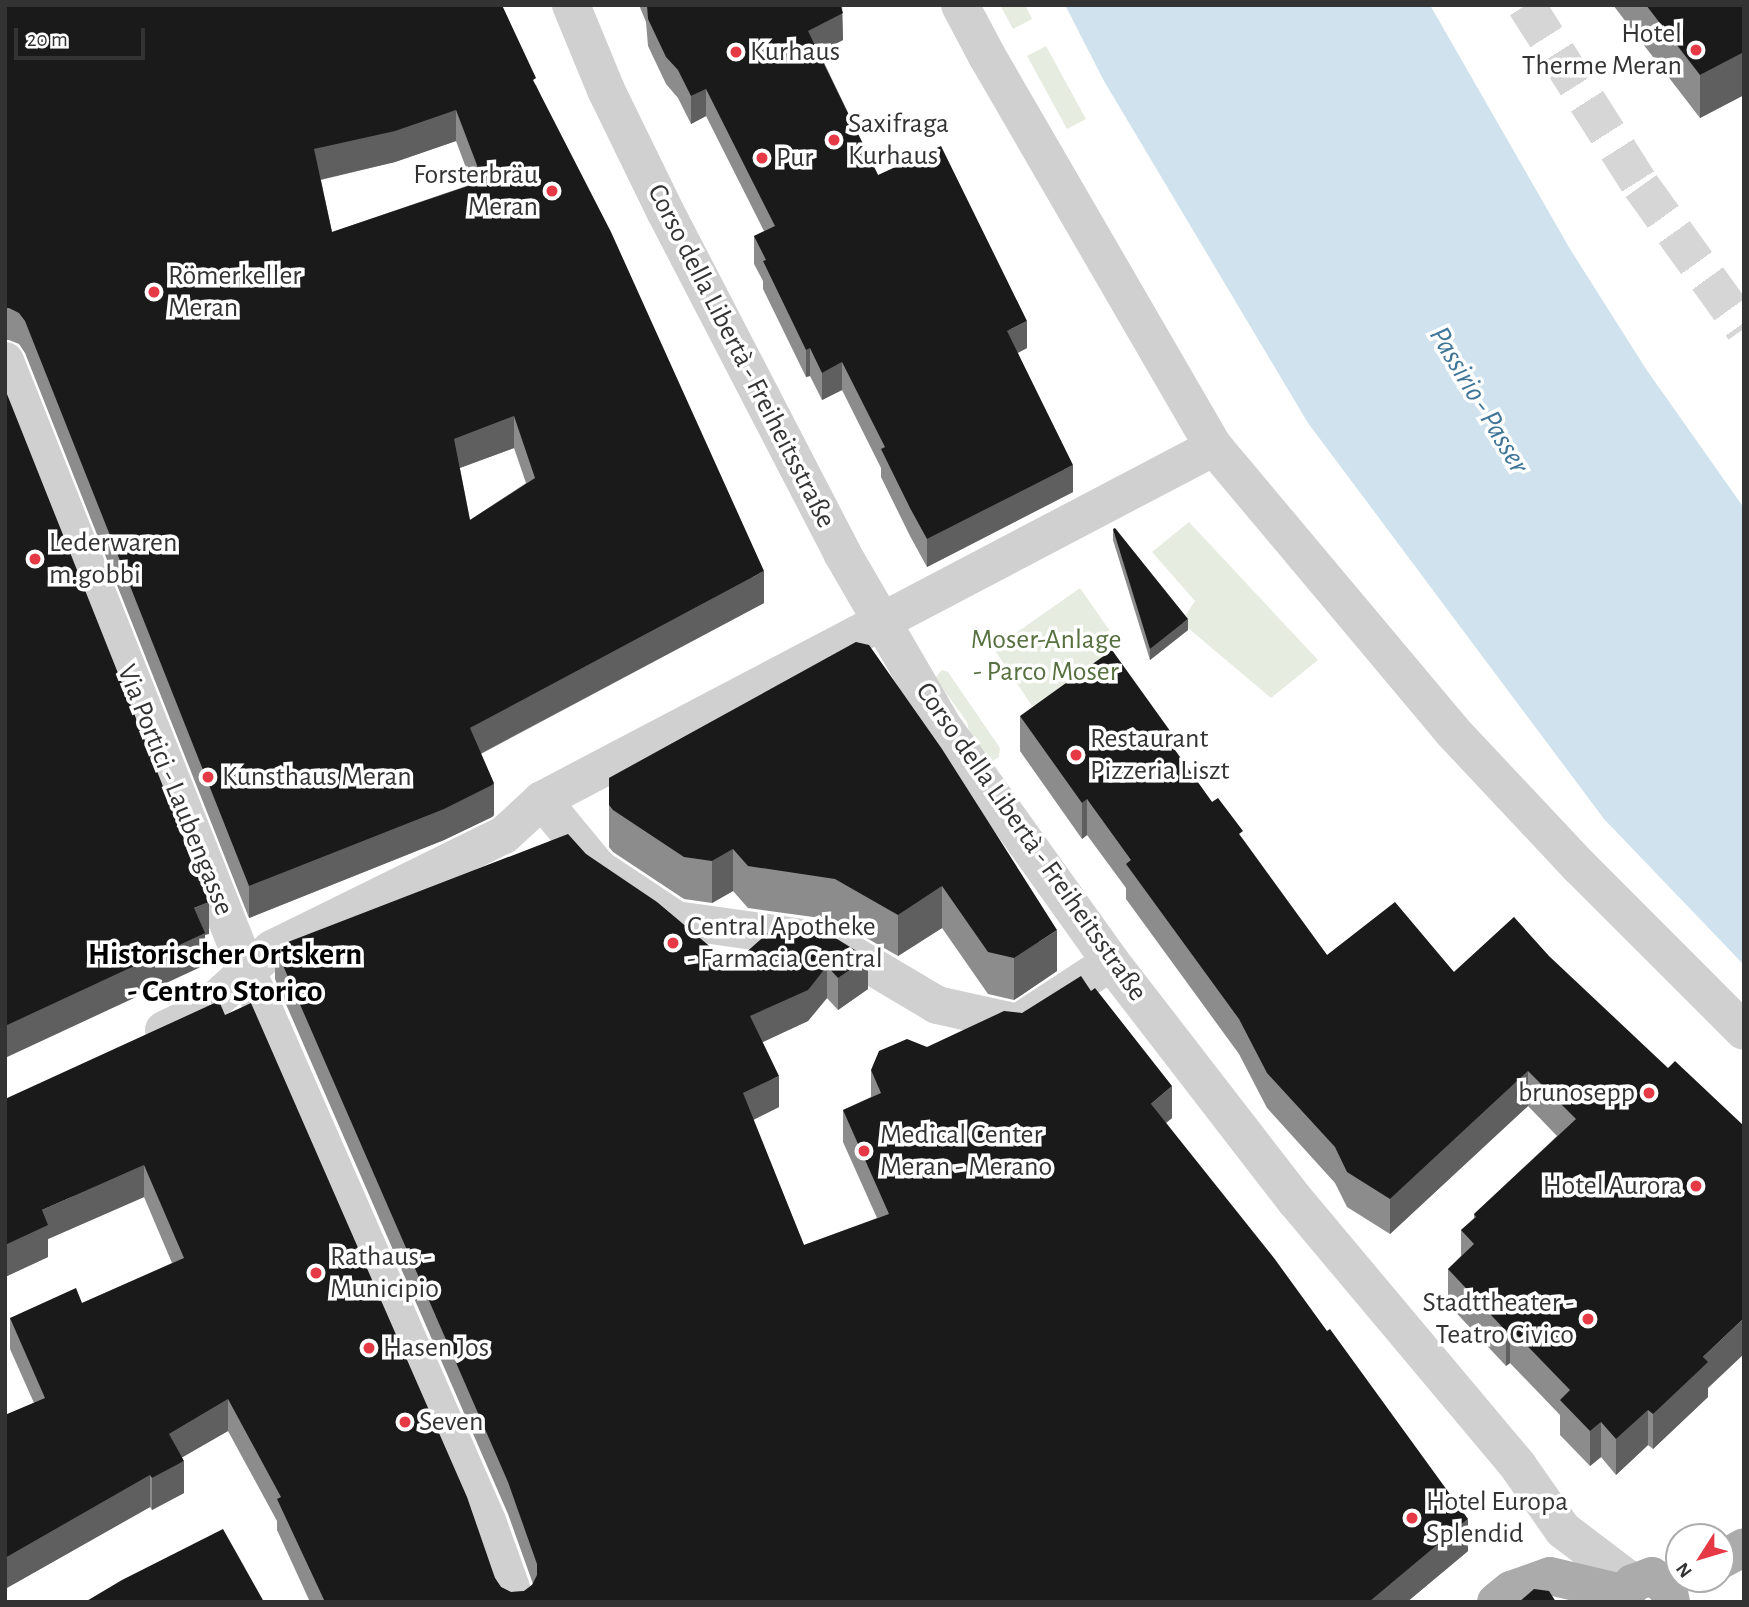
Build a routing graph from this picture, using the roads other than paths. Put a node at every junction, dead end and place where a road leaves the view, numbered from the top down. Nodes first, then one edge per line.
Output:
1 (570, 5) edge
2 (960, 5) edge
3 (5, 361) edge
4 (1214, 447) junction
5 (881, 620) junction
6 (542, 800) junction
7 (1111, 962) junction
8 (247, 971) junction
9 (1744, 1031) edge
10 (128, 1048) edge
11 (1651, 1591) edge
12 (516, 1602) edge
13 (1496, 1602) edge

1 - 5 street, Corso della Libertà - Freiheitsstraße
2 - 4 street
3 - 8 street, Via Portici - Laubengasse
4 - 5 street
4 - 9 street
5 - 6 street
5 - 7 street, Corso della Libertà - Freiheitsstraße
6 - 7 street
6 - 8 street
7 - 11 street, Corso della Libertà - Freiheitsstraße
8 - 10 street
8 - 12 street, Via Portici - Laubengasse
11 - 13 main road

